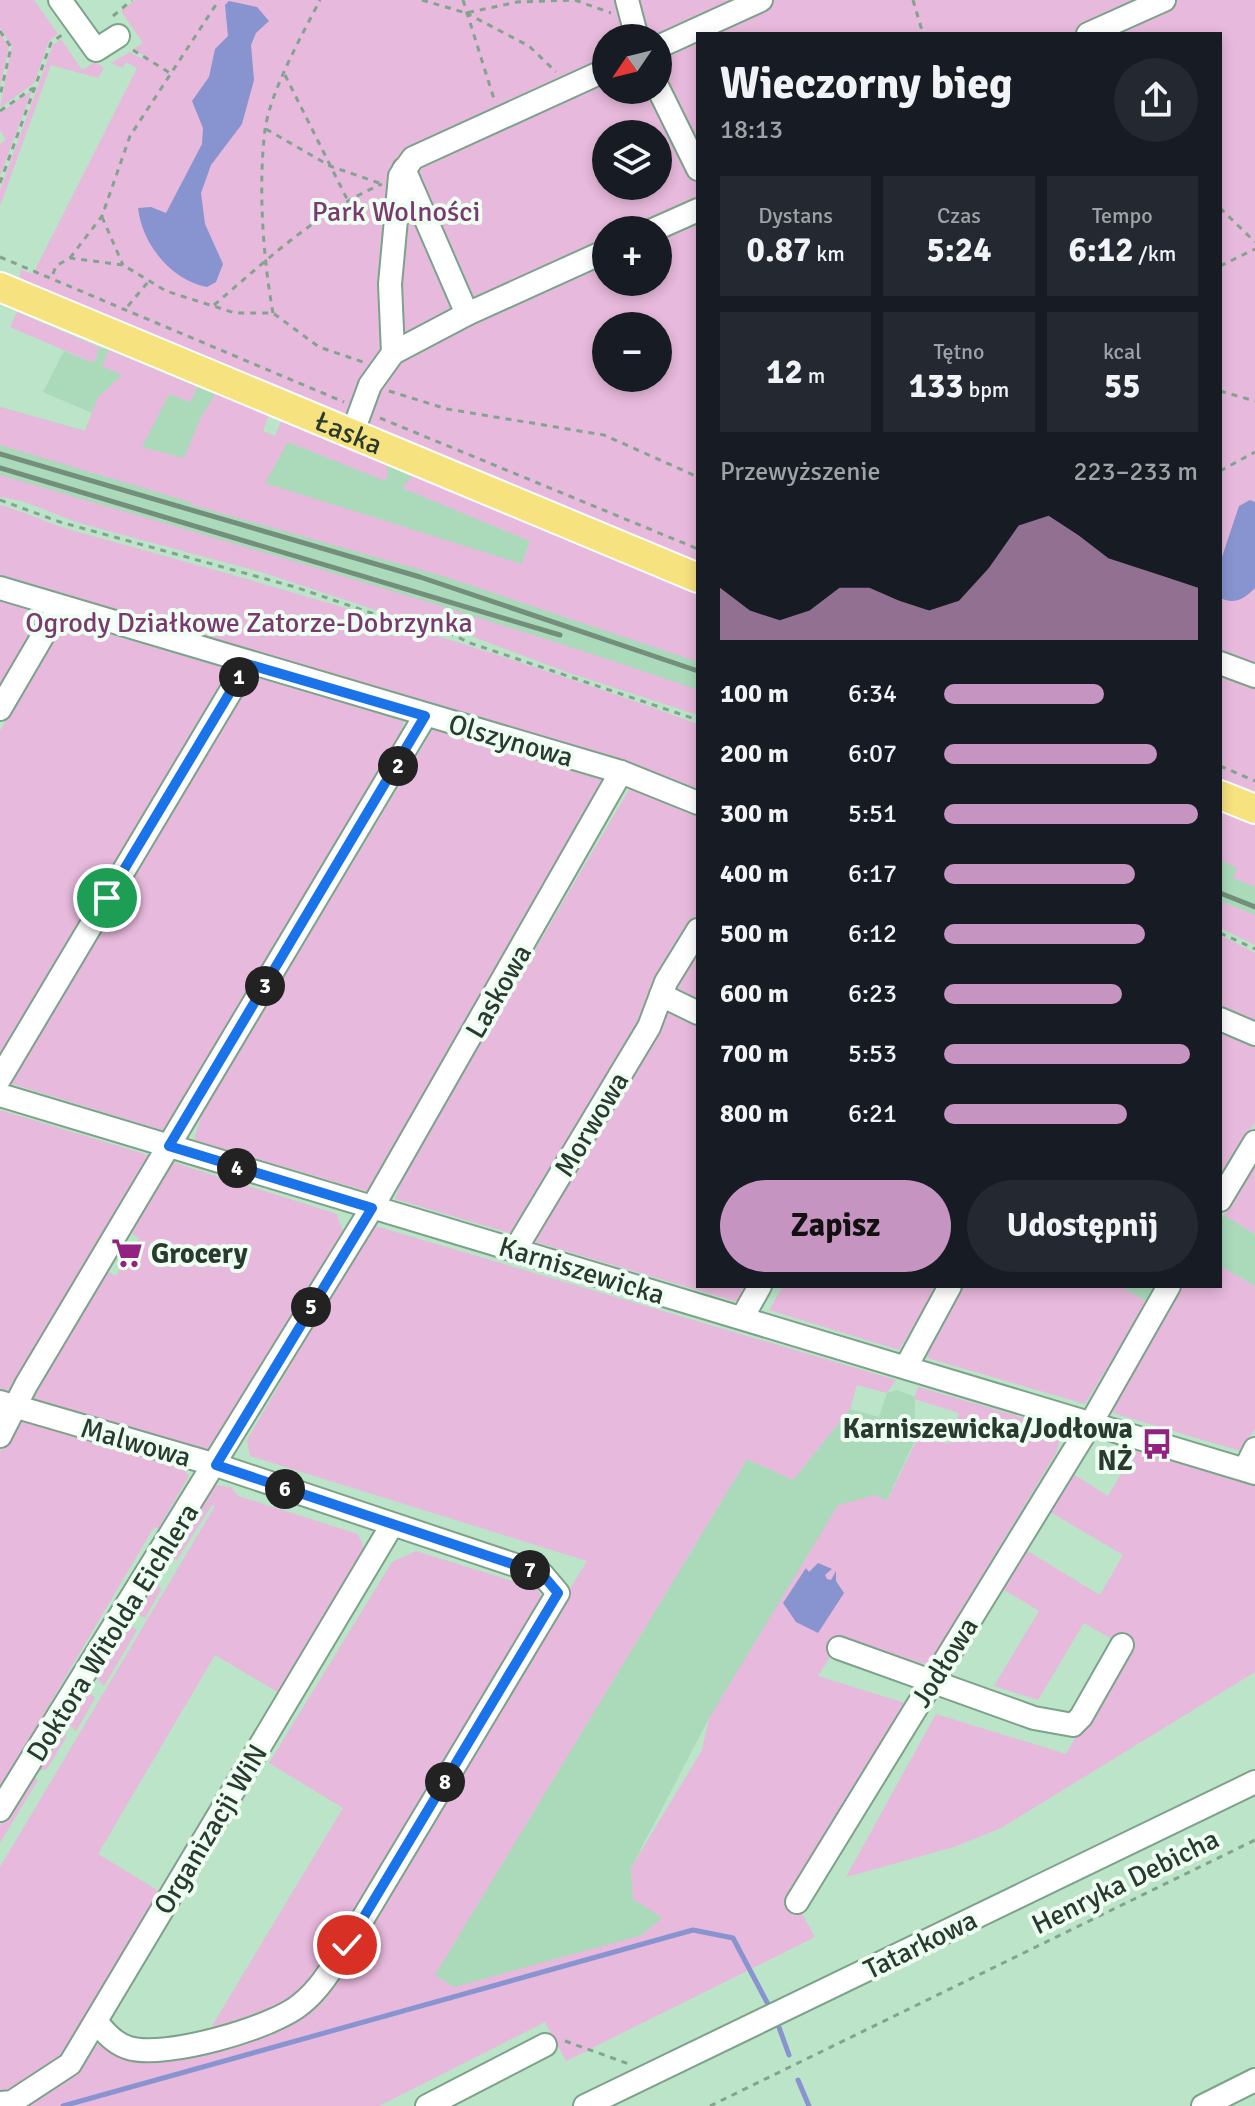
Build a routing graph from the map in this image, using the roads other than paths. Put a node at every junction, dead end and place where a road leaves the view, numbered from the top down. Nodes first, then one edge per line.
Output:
1 (60, 0) edge
2 (761, 0) edge
3 (1164, 0) edge
4 (1092, 32) edge
5 (118, 36) road end
6 (672, 41) edge
7 (592, 76) edge
8 (666, 104) edge
9 (696, 165) edge
10 (395, 176) junction
11 (696, 211) edge
12 (672, 222) edge
13 (592, 257) edge
14 (0, 287) edge
15 (467, 314) junction
16 (382, 369) junction
17 (352, 434) junction
18 (696, 577) edge
19 (0, 588) edge
20 (59, 608) junction
21 (247, 664) junction
22 (1222, 664) edge
23 (1255, 676) edge
24 (0, 709) edge
25 (425, 716) junction
26 (621, 772) junction
27 (1222, 796) edge
28 (696, 802) edge
29 (1255, 809) edge
30 (696, 934) edge
31 (661, 995) junction
32 (696, 1012) edge
33 (1222, 1020) edge
34 (1255, 1034) edge
35 (0, 1078) edge
36 (0, 1095) edge
37 (1255, 1142) edge
38 (169, 1146) junction
39 (1222, 1197) edge
40 (372, 1208) junction
41 (515, 1250) junction
42 (759, 1288) edge
43 (949, 1288) edge
44 (1168, 1288) edge
45 (742, 1318) junction
46 (906, 1367) junction
47 (8, 1404) edge
48 (1091, 1423) junction
49 (0, 1436) edge
50 (1255, 1449) edge
51 (216, 1465) junction
52 (1250, 1471) edge
53 (392, 1525) junction
54 (1122, 1645) dead end
55 (839, 1648) dead end
56 (931, 1683) junction
57 (1255, 1782) edge
58 (0, 1810) edge
59 (797, 1902) dead end
60 (96, 2021) junction
61 (545, 2045) road end
62 (1255, 2080) edge
63 (0, 2103) edge
64 (427, 2106) edge
65 (585, 2106) edge
66 (1203, 2106) edge

1 - 5 street
2 - 6 street
3 - 4 street
7 - 10 street
8 - 9 street
10 - 15 street
10 - 16 street
11 - 12 street
13 - 15 street
14 - 17 main road, Łaska
15 - 16 street
16 - 17 street
17 - 18 main road, Łaska
19 - 20 street, Olszynowa
20 - 21 street, Olszynowa
20 - 24 street
21 - 25 street, Olszynowa
21 - 35 street
22 - 23 street
25 - 26 street, Olszynowa
25 - 38 street
26 - 28 street, Olszynowa
26 - 40 street, Laskowa
27 - 29 main road
30 - 31 street, Morwowa
31 - 32 street
31 - 41 street, Morwowa
33 - 34 street
36 - 38 street, Karniszewicka
37 - 39 street
38 - 40 street, Karniszewicka
38 - 47 street
40 - 41 street, Karniszewicka
40 - 51 street, Doktora Witolda Eichlera
41 - 45 street, Karniszewicka
42 - 45 street
43 - 46 street
44 - 48 street, Jodłowa
45 - 46 street, Karniszewicka
46 - 48 street, Karniszewicka
47 - 49 street
47 - 51 street, Malwowa
48 - 52 street, Karniszewicka
48 - 56 street, Jodłowa
50 - 52 street
51 - 53 street, Malwowa
51 - 58 street, Doktora Witolda Eichlera
53 - 60 street, Organizacji WiN
53 - 60 street, Malwowa
54 - 56 street
55 - 56 street
56 - 59 street, Jodłowa
57 - 65 street, Tatarkowa
60 - 63 street, Organizacji WiN
61 - 64 street
62 - 66 street

